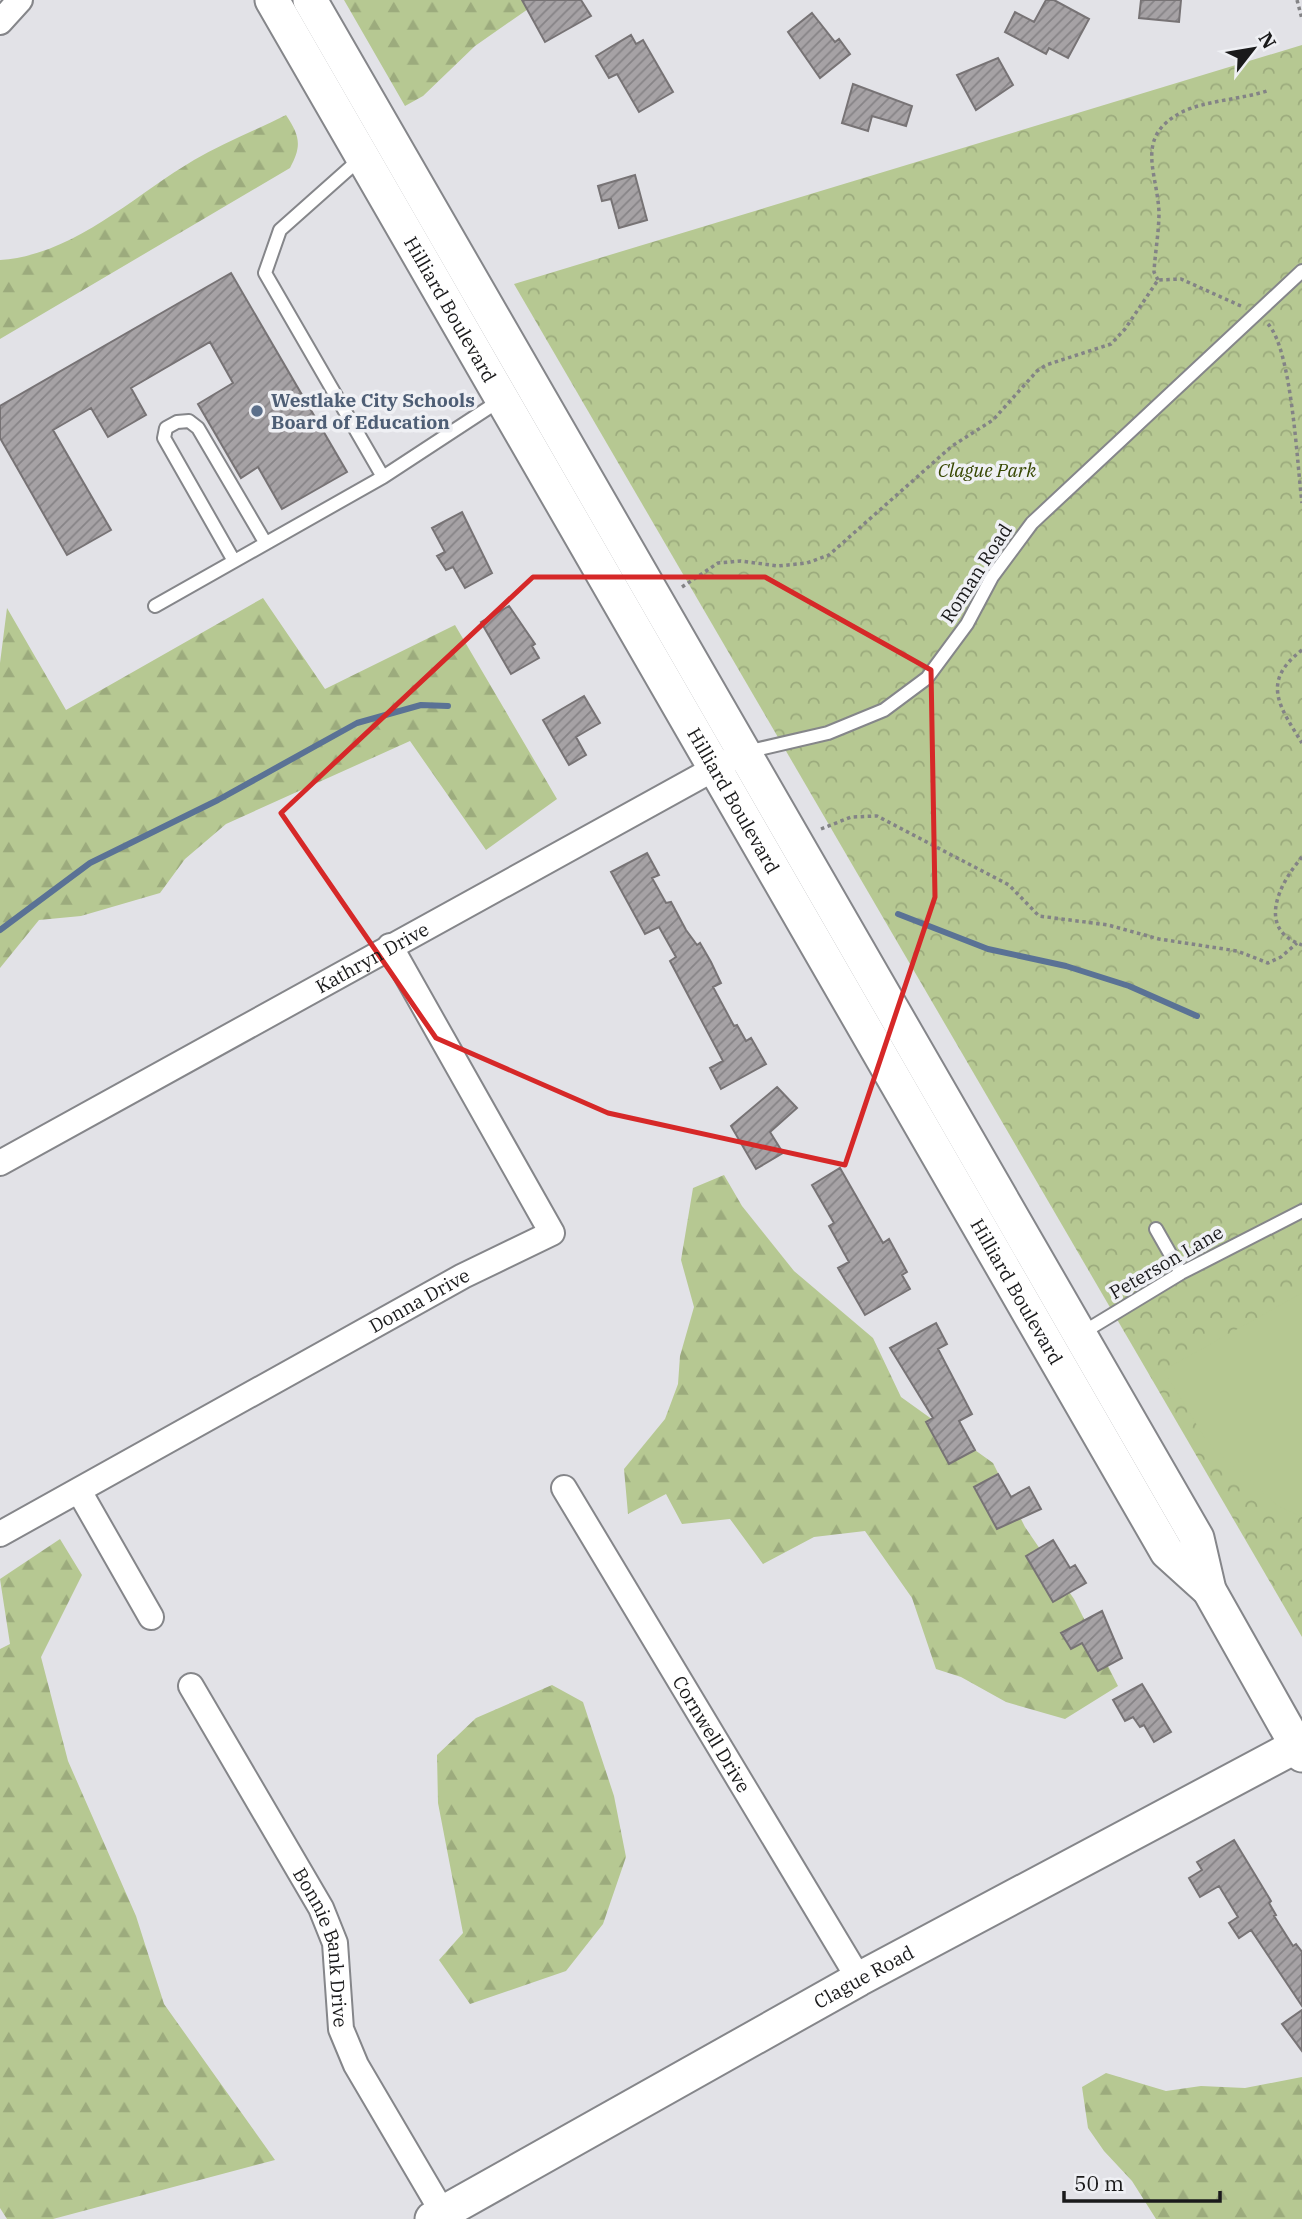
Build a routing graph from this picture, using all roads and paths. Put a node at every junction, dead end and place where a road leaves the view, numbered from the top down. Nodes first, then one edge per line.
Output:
1 (20, 0) edge
2 (272, 0) edge
3 (310, 0) edge
4 (1297, 0) edge
5 (1302, 19) edge
6 (0, 22) edge
7 (1267, 91) dead end
8 (376, 148) junction
9 (1302, 271) edge
10 (1158, 280) junction
11 (1254, 314) junction
12 (516, 390) junction
13 (383, 477) junction
14 (1302, 503) edge
15 (265, 542) junction
16 (234, 561) junction
17 (682, 587) dead end
18 (155, 606) dead end
19 (1302, 650) edge
20 (1302, 743) edge
21 (744, 752) junction
22 (715, 768) junction
23 (821, 829) dead end
24 (1302, 857) edge
25 (1300, 944) edge
26 (390, 946) junction
27 (0, 1163) edge
28 (1302, 1212) edge
29 (1156, 1229) dead end
30 (1181, 1273) junction
31 (1066, 1342) junction
32 (564, 1488) dead end
33 (79, 1491) junction
34 (0, 1534) edge
35 (151, 1616) dead end
36 (191, 1686) dead end
37 (1300, 1748) edge
38 (859, 1979) junction
39 (437, 2216) edge

1 - 6 street
2 - 8 main road, Hilliard Boulevard
3 - 8 main road, Hilliard Boulevard
4 - 5 path
7 - 10 path
8 - 12 main road, Hilliard Boulevard
8 - 13 lane
9 - 11 lane, Roman Road
10 - 11 path
10 - 17 path
11 - 14 path
11 - 21 lane, Roman Road
12 - 13 lane
12 - 21 main road, Hilliard Boulevard
12 - 22 main road, Hilliard Boulevard
13 - 15 lane
15 - 16 lane
15 - 16 lane
16 - 18 lane
19 - 20 path
21 - 22 street, Kathryn Drive
21 - 31 main road, Hilliard Boulevard
22 - 26 street, Kathryn Drive
22 - 31 main road, Hilliard Boulevard
23 - 25 path
24 - 25 path
26 - 27 street, Kathryn Drive
26 - 33 street, Donna Drive
28 - 30 lane, Peterson Lane
29 - 30 lane
30 - 31 lane, Peterson Lane
31 - 37 main road, Hilliard Boulevard
32 - 38 street, Cornwell Drive
33 - 34 street, Donna Drive
33 - 35 street
36 - 39 street, Bonnie Bank Drive
37 - 38 main road, Clague Road
38 - 39 main road, Clague Road

